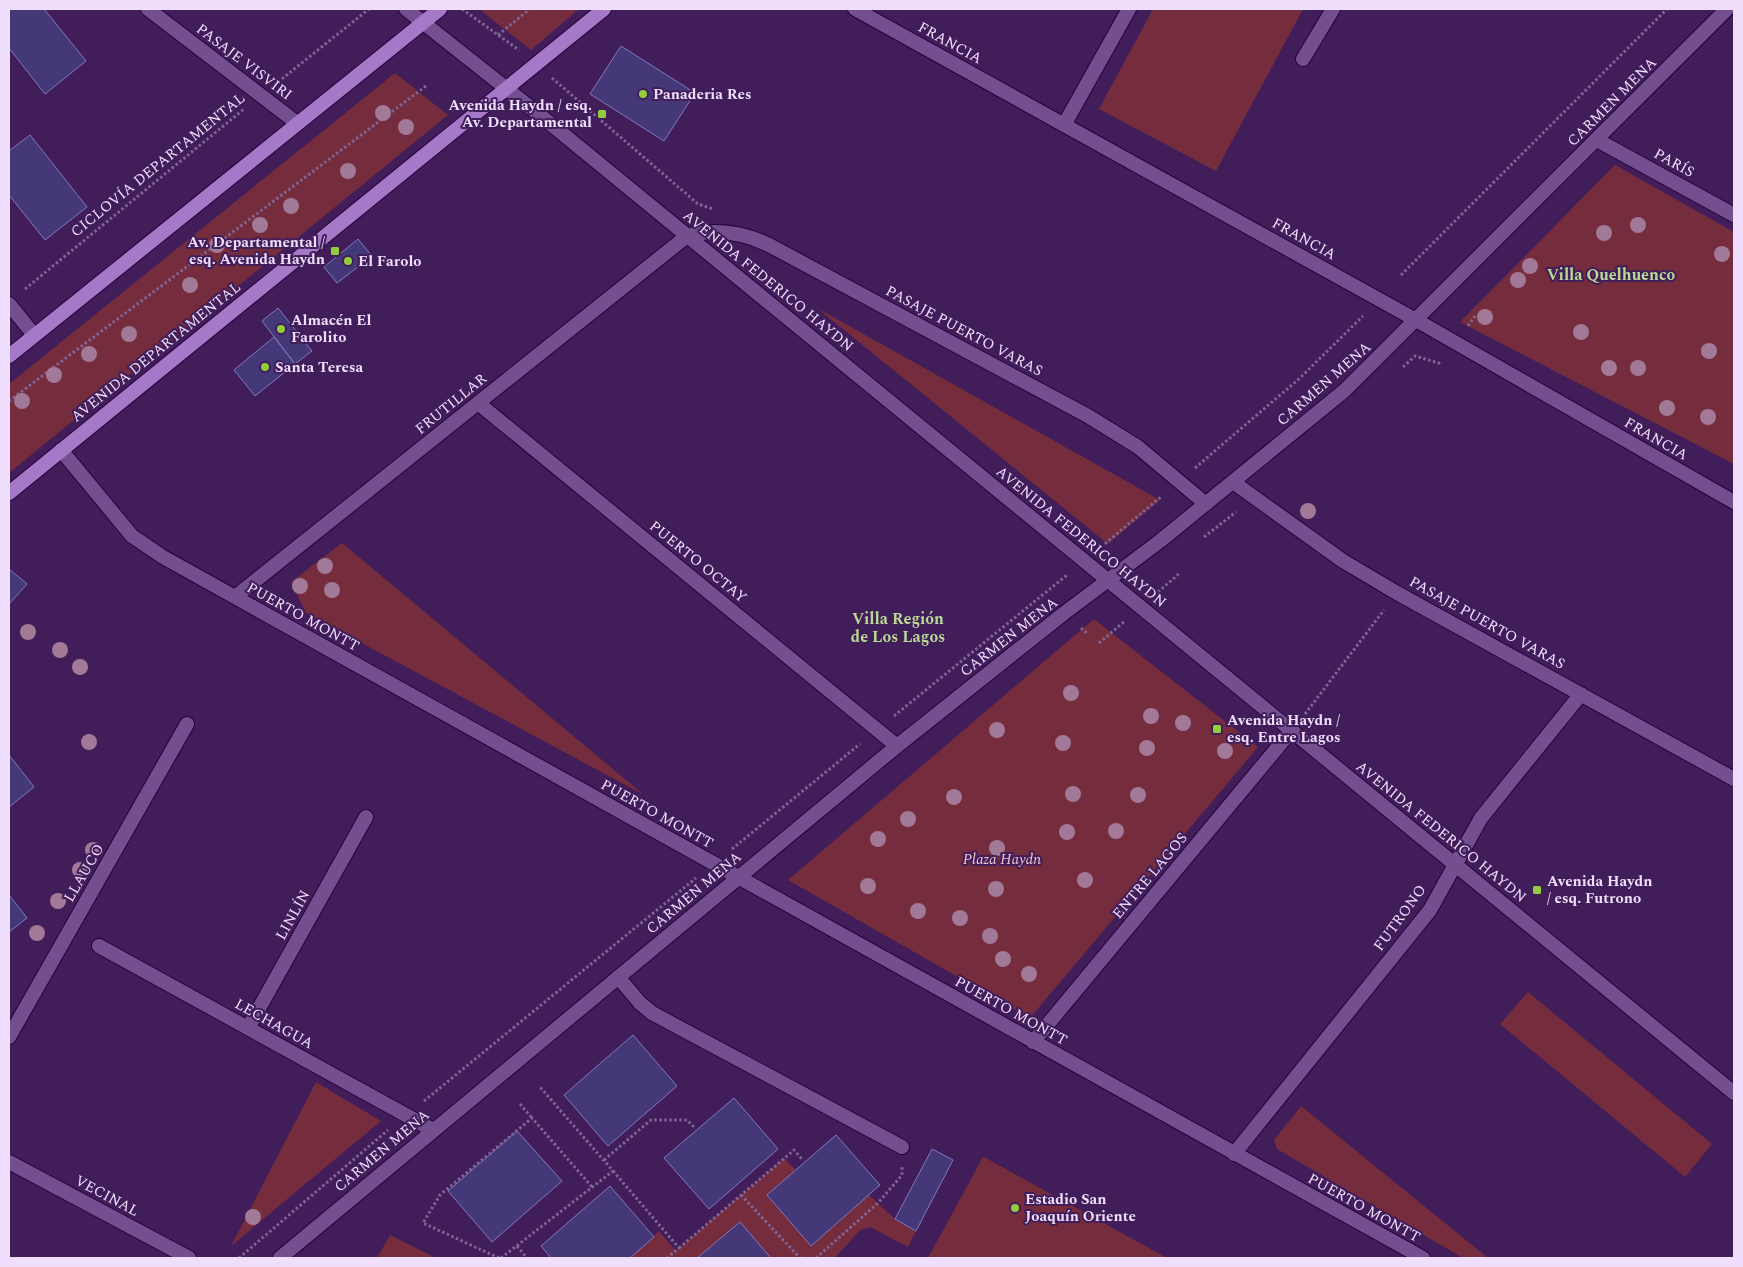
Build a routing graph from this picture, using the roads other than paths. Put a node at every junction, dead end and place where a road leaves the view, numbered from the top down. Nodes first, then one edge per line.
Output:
1 (148, 9) edge
2 (406, 9) edge
3 (440, 9) edge
4 (604, 9) edge
5 (855, 9) edge
6 (1130, 9) edge
7 (1333, 9) edge
8 (1727, 9) edge
9 (423, 22) junction
10 (1303, 59) dead end
11 (506, 88) junction
12 (297, 123) junction
13 (1064, 125) junction
14 (1597, 140) junction
15 (1734, 215) edge
16 (687, 236) junction
17 (9, 304) edge
18 (1416, 320) junction
19 (34, 335) junction
20 (9, 356) edge
21 (478, 403) junction
22 (61, 450) junction
23 (1234, 482) junction
24 (9, 493) edge
25 (1734, 502) edge
26 (1206, 504) junction
27 (1109, 580) junction
28 (235, 597) junction
29 (1581, 694) junction
30 (187, 724) dead end
31 (1292, 730) junction
32 (898, 746) junction
33 (1734, 779) edge
34 (366, 817) dead end
35 (1455, 864) junction
36 (738, 878) junction
37 (99, 946) dead end
38 (618, 977) junction
39 (248, 1028) junction
40 (9, 1037) edge
41 (1033, 1042) junction
42 (1734, 1093) edge
43 (432, 1130) junction
44 (902, 1147) road end
45 (1234, 1154) junction
46 (9, 1162) edge
47 (189, 1258) edge
48 (280, 1258) edge
49 (1423, 1258) edge

1 - 12 street, PASAJE VISVIRI
2 - 9 street, AVENIDA FEDERICO HAYDN
3 - 9 main road
4 - 11 main road, AVENIDA DEPARTAMENTAL
5 - 13 street, FRANCIA
6 - 13 street
7 - 10 street
8 - 14 street, CARMEN MENA
9 - 11 street, AVENIDA FEDERICO HAYDN
9 - 12 main road
11 - 16 street, AVENIDA FEDERICO HAYDN
11 - 22 main road, AVENIDA DEPARTAMENTAL
12 - 19 main road
13 - 18 street, FRANCIA
14 - 15 street, PARÍS
14 - 18 street, CARMEN MENA
16 - 21 street, FRUTILLAR
16 - 26 street, PASAJE PUERTO VARAS
16 - 27 street, AVENIDA FEDERICO HAYDN
17 - 19 street
18 - 23 street, CARMEN MENA
18 - 25 street, FRANCIA
19 - 20 main road
21 - 28 street, FRUTILLAR
21 - 32 street, PUERTO OCTAY
22 - 24 main road, AVENIDA DEPARTAMENTAL
22 - 28 street, PUERTO MONTT
23 - 26 street, CARMEN MENA
23 - 29 street, PASAJE PUERTO VARAS
26 - 27 street, CARMEN MENA
27 - 31 street, AVENIDA FEDERICO HAYDN
27 - 32 street, CARMEN MENA
28 - 36 street, PUERTO MONTT
29 - 33 street, PASAJE PUERTO VARAS
29 - 35 street, FUTRONO
30 - 40 street, LLAUCO
31 - 35 street, AVENIDA FEDERICO HAYDN
31 - 41 street, ENTRE LAGOS
32 - 36 street, CARMEN MENA
34 - 39 street, LINLÍN
35 - 42 street, AVENIDA FEDERICO HAYDN
35 - 45 street, FUTRONO
36 - 38 street, CARMEN MENA
36 - 41 street, PUERTO MONTT
37 - 39 street, LECHAGUA
38 - 43 street, CARMEN MENA
38 - 44 street
39 - 43 street, LECHAGUA
41 - 45 street, PUERTO MONTT
43 - 48 street, CARMEN MENA
45 - 49 street, PUERTO MONTT
46 - 47 street, VECINAL

